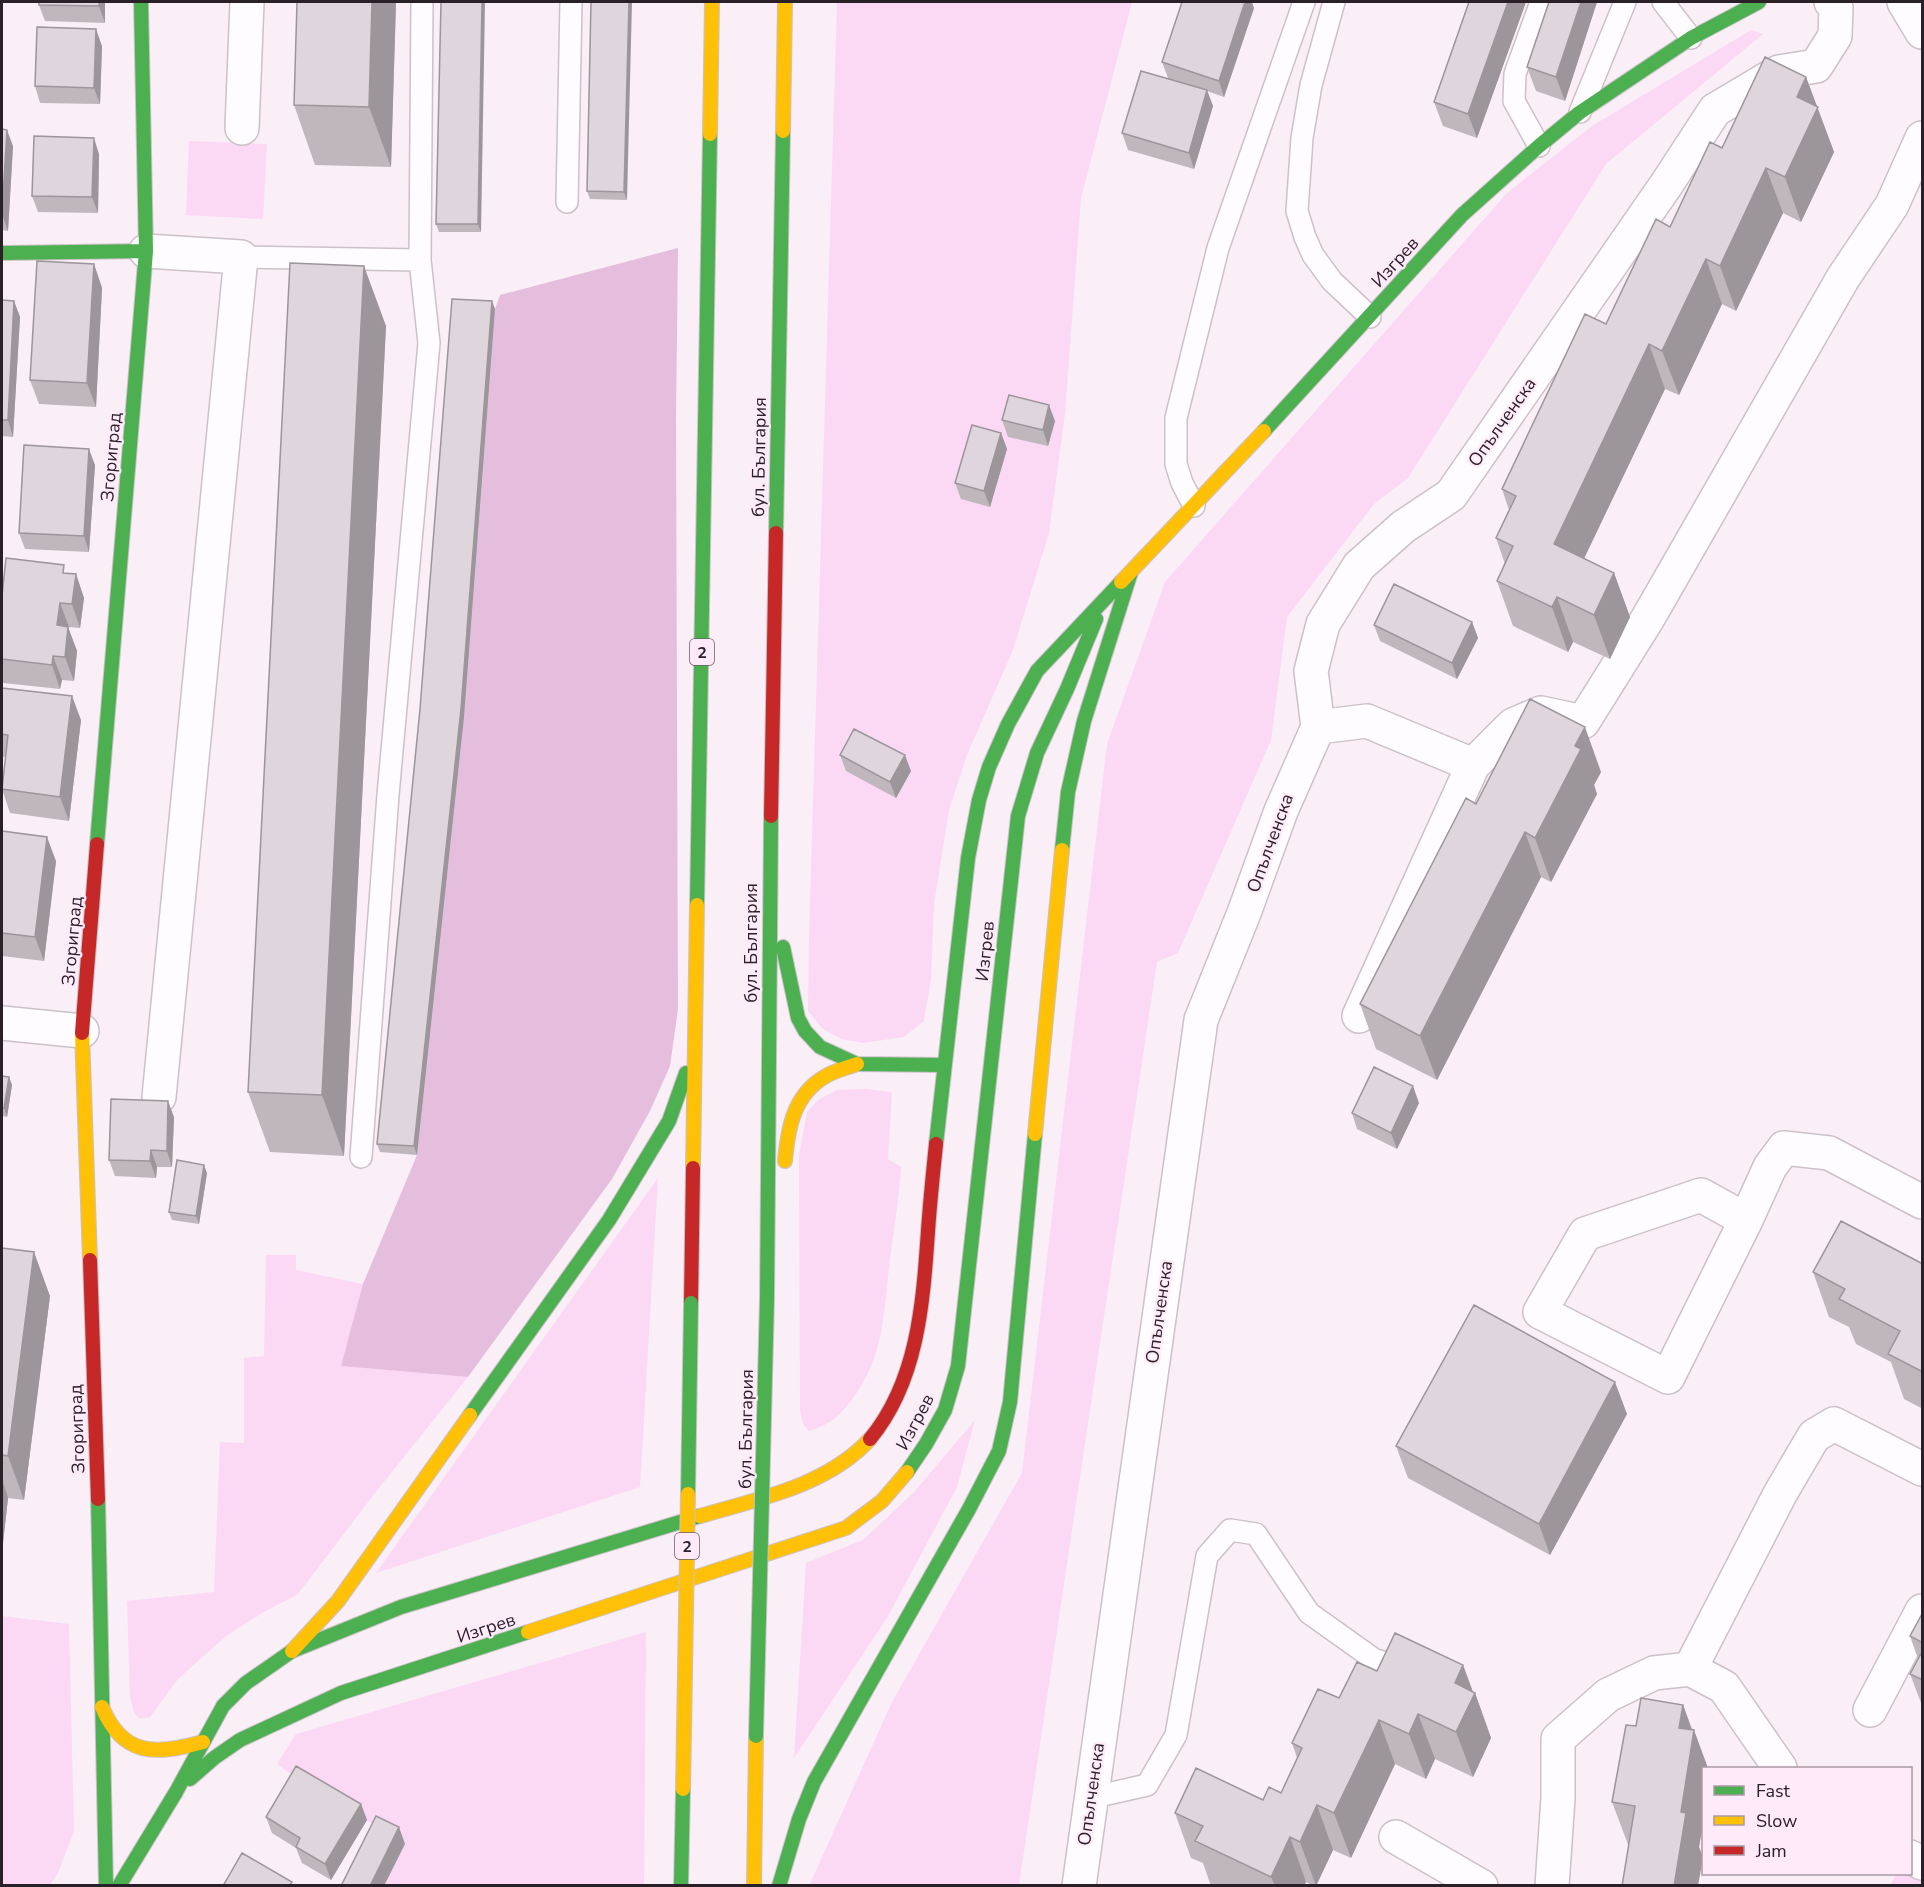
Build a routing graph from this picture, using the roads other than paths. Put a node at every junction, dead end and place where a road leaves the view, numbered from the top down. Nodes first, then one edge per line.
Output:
1 (141, 2) edge
2 (247, 2) edge
3 (422, 2) edge
4 (571, 2) edge
5 (712, 2) edge
6 (785, 2) edge
7 (1304, 2) edge
8 (1334, 2) edge
9 (1541, 2) edge
10 (1625, 2) edge
11 (1663, 2) edge
12 (1759, 2) edge
13 (1831, 2) edge
14 (1904, 2) edge
15 (1923, 32) edge
16 (1691, 38) junction
17 (1580, 112) junction
18 (242, 128) dead end
19 (1923, 138) edge
20 (1539, 146) junction
21 (567, 202) dead end
22 (146, 251) junction
23 (2, 253) edge
24 (241, 257) junction
25 (420, 260) junction
26 (1370, 317) junction
27 (1194, 506) junction
28 (1131, 572) junction
29 (1104, 601) junction
30 (1318, 727) junction
31 (1473, 765) junction
32 (770, 878) junction
33 (1359, 1016) dead end
34 (2, 1023) edge
35 (82, 1031) junction
36 (695, 1049) junction
37 (857, 1064) junction
38 (942, 1065) junction
39 (159, 1097) dead end
40 (361, 1157) dead end
41 (1923, 1202) edge
42 (1746, 1220) junction
43 (767, 1299) junction
44 (1923, 1469) edge
45 (1923, 1611) edge
46 (292, 1651) junction
47 (1690, 1669) junction
48 (1429, 1674) edge
49 (102, 1707) junction
50 (1870, 1710) dead end
51 (203, 1742) junction
52 (1779, 1767) edge
53 (176, 1792) junction
54 (1090, 1798) junction
55 (1396, 1838) dead end
56 (106, 1886) edge
57 (119, 1886) edge
58 (681, 1886) edge
59 (754, 1886) edge
60 (779, 1886) edge
61 (1079, 1886) edge
62 (1481, 1886) edge
63 (1552, 1886) edge

1 - 22 main road, Згориград
2 - 18 street
3 - 25 lane
4 - 21 lane
5 - 36 main road, 2
6 - 32 main road, бул. България
7 - 27 lane
8 - 26 lane
9 - 20 lane
10 - 17 lane
11 - 16 lane
12 - 16 main road, Изгрев
13 - 30 street, Опълченска
14 - 15 street
16 - 17 main road, Изгрев
17 - 20 main road, Изгрев
19 - 31 street
20 - 26 main road, Изгрев
22 - 23 main road
22 - 24 street
22 - 35 main road, Згориград
24 - 25 lane
24 - 39 street
25 - 40 lane
26 - 27 main road, Изгрев
27 - 28 main road, Изгрев
28 - 29 main road, Изгрев
28 - 60 main road
29 - 38 main road, Изгрев
29 - 53 main road, Изгрев
30 - 31 street
30 - 54 street, Опълченска
31 - 33 street
32 - 37 main road
32 - 43 main road, бул. България
34 - 35 street
35 - 49 main road, Згориград
36 - 46 main road
36 - 58 main road, 2, bridge
37 - 38 main road
37 - 43 main road
38 - 46 main road, Изгрев
41 - 42 street
42 - 42 street
43 - 59 main road, бул. България, bridge
44 - 47 street
45 - 50 street
46 - 51 main road, Изгрев
47 - 52 street
47 - 63 street
48 - 54 lane
49 - 51 main road
49 - 56 main road, Згориград
51 - 53 main road, Изгрев
53 - 57 main road, Изгрев
54 - 61 street, Опълченска
55 - 62 street

